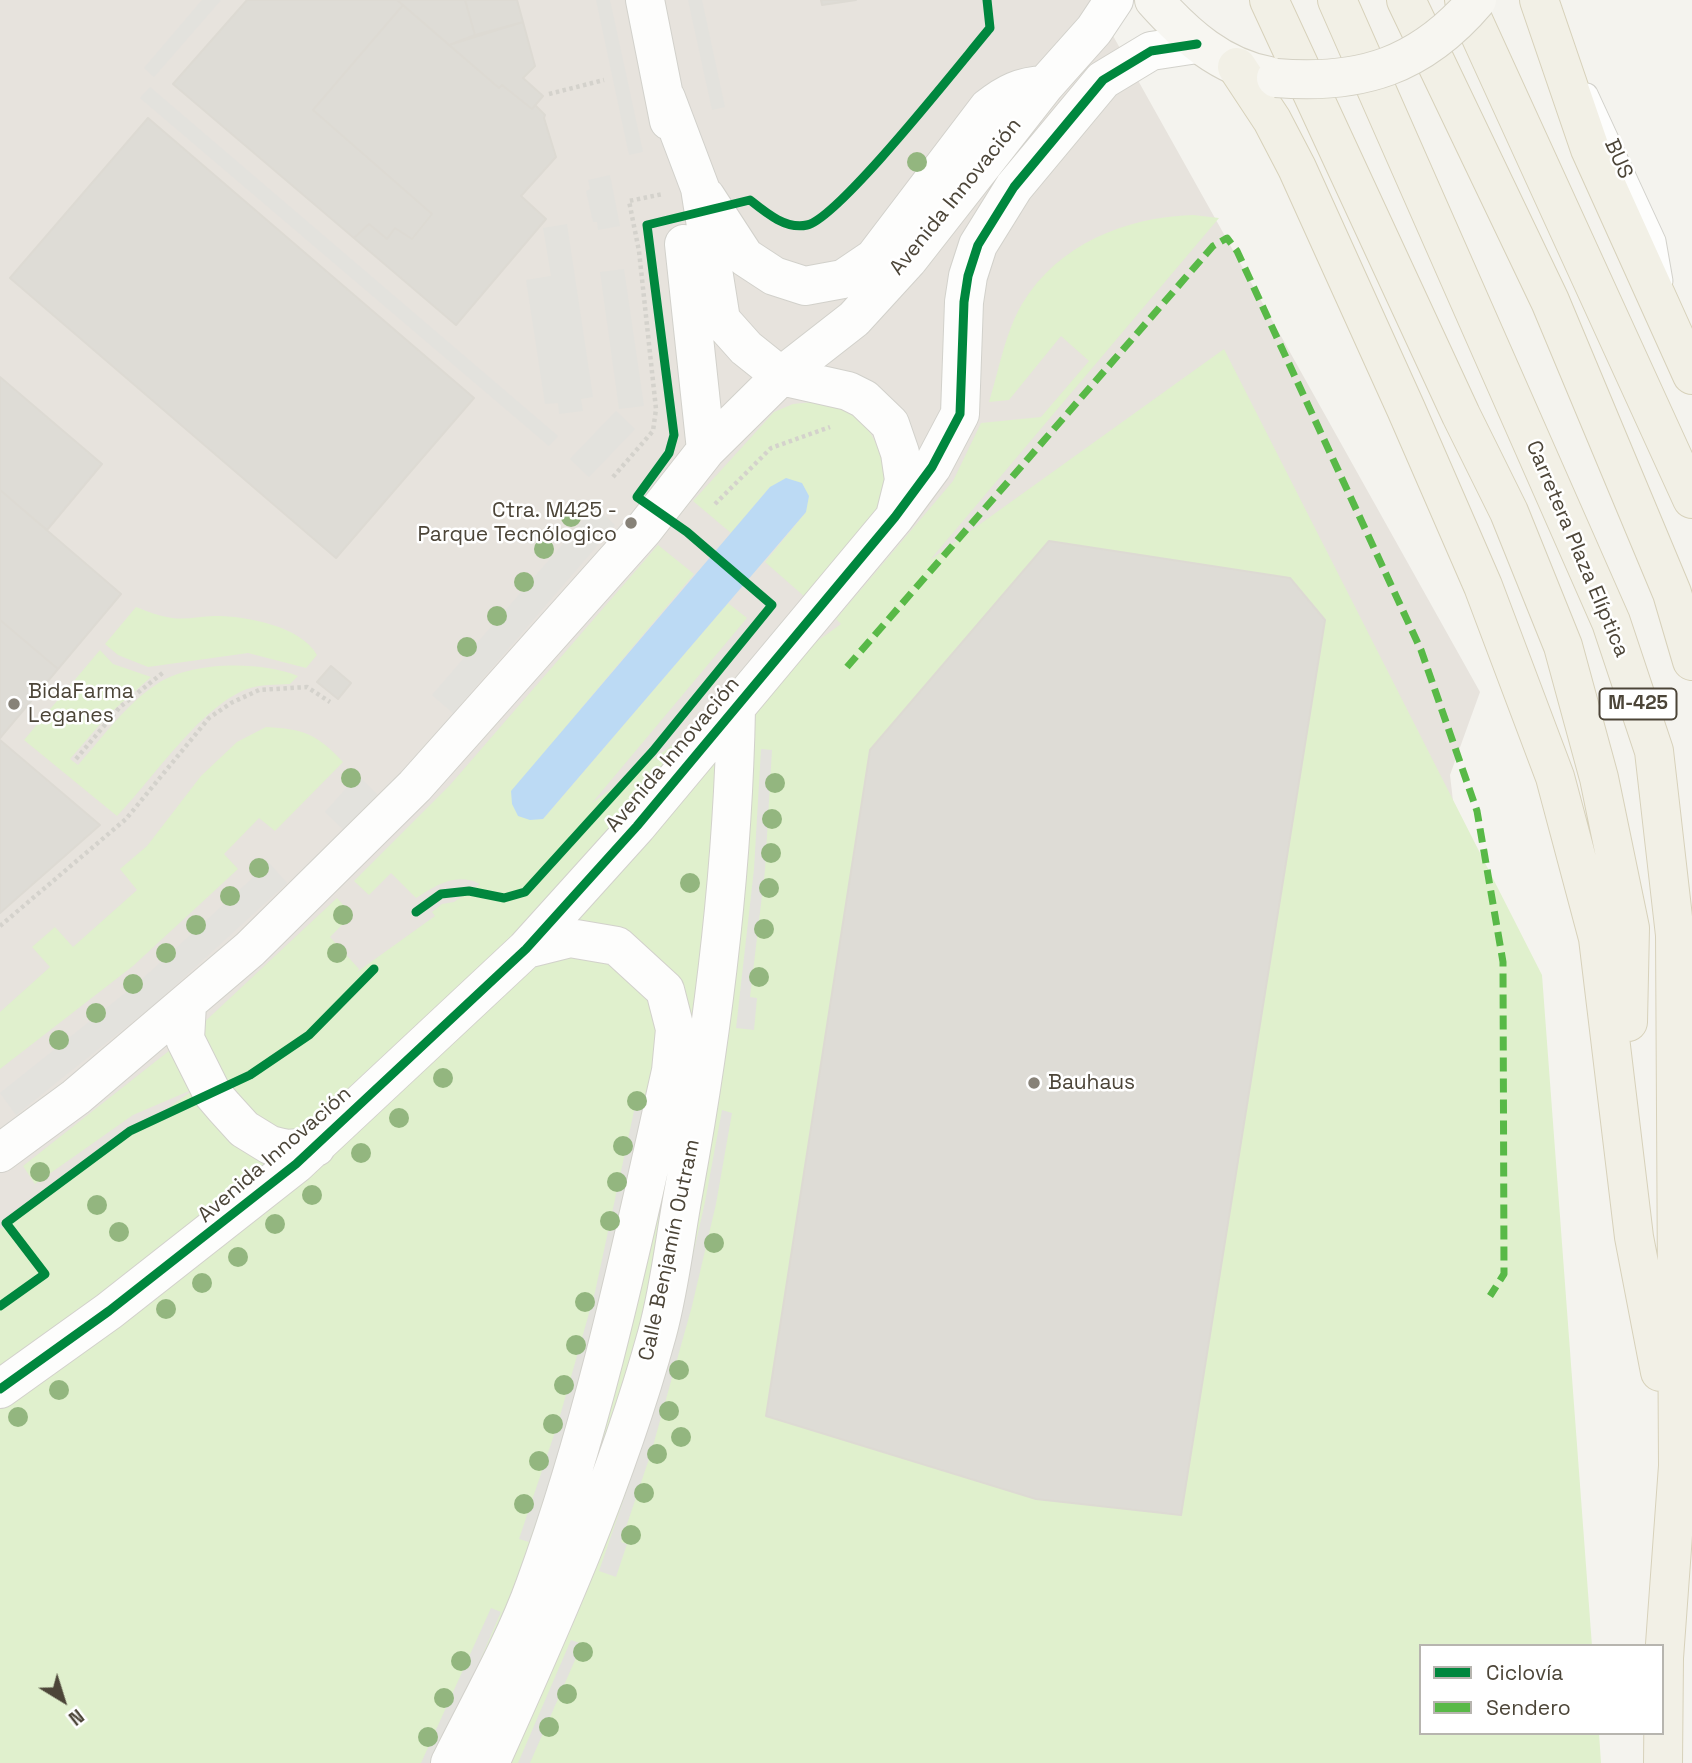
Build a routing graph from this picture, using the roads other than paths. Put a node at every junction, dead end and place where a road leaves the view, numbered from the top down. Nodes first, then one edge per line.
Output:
1 (645, 0) edge
2 (1114, 0) edge
3 (1154, 0) edge
4 (1269, 0) edge
5 (1337, 0) edge
6 (1406, 0) edge
7 (1464, 0) edge
8 (1477, 0) edge
9 (1542, 10) edge
10 (1197, 44) junction
11 (1237, 67) junction
12 (1045, 85) junction
13 (666, 98) junction
14 (700, 188) junction
15 (1692, 375) edge
16 (781, 376) junction
17 (706, 450) junction
18 (1692, 499) edge
19 (895, 517) junction
20 (1692, 661) edge
21 (736, 709) junction
22 (526, 949) junction
23 (187, 1004) junction
24 (316, 1147) junction
25 (0, 1153) edge
26 (1627, 1173) junction
27 (0, 1389) edge
28 (1678, 1466) junction
29 (1664, 1658) edge
30 (1663, 1735) edge
31 (450, 1763) edge
32 (490, 1763) edge
33 (1663, 1763) edge

1 - 13 street
2 - 12 street, Avenida Innovación
3 - 10 street
4 - 26 main road
5 - 28 main road, Carretera Plaza Elíptica / M-425
6 - 20 main road
7 - 18 main road
8 - 11 street, bridge
9 - 15 main road
10 - 11 street
10 - 19 street, Avenida Innovación
11 - 26 main road
12 - 14 street
12 - 16 street, Avenida Innovación
13 - 14 street
13 - 17 street
14 - 16 street
16 - 17 street, Avenida Innovación
16 - 19 street, Avenida Innovación
17 - 23 street, Avenida Innovación
19 - 21 street, Avenida Innovación
21 - 22 street, Avenida Innovación
21 - 32 street, Calle Benjamín Outram
22 - 24 street, Avenida Innovación
22 - 31 street, Calle Benjamín Outram
23 - 24 street
23 - 25 street, Avenida Innovación
24 - 27 street, Avenida Innovación
26 - 28 main road
28 - 29 main road, Carretera Plaza Elíptica / M-425
30 - 33 main road, Carretera Plaza Elíptica / M-425

